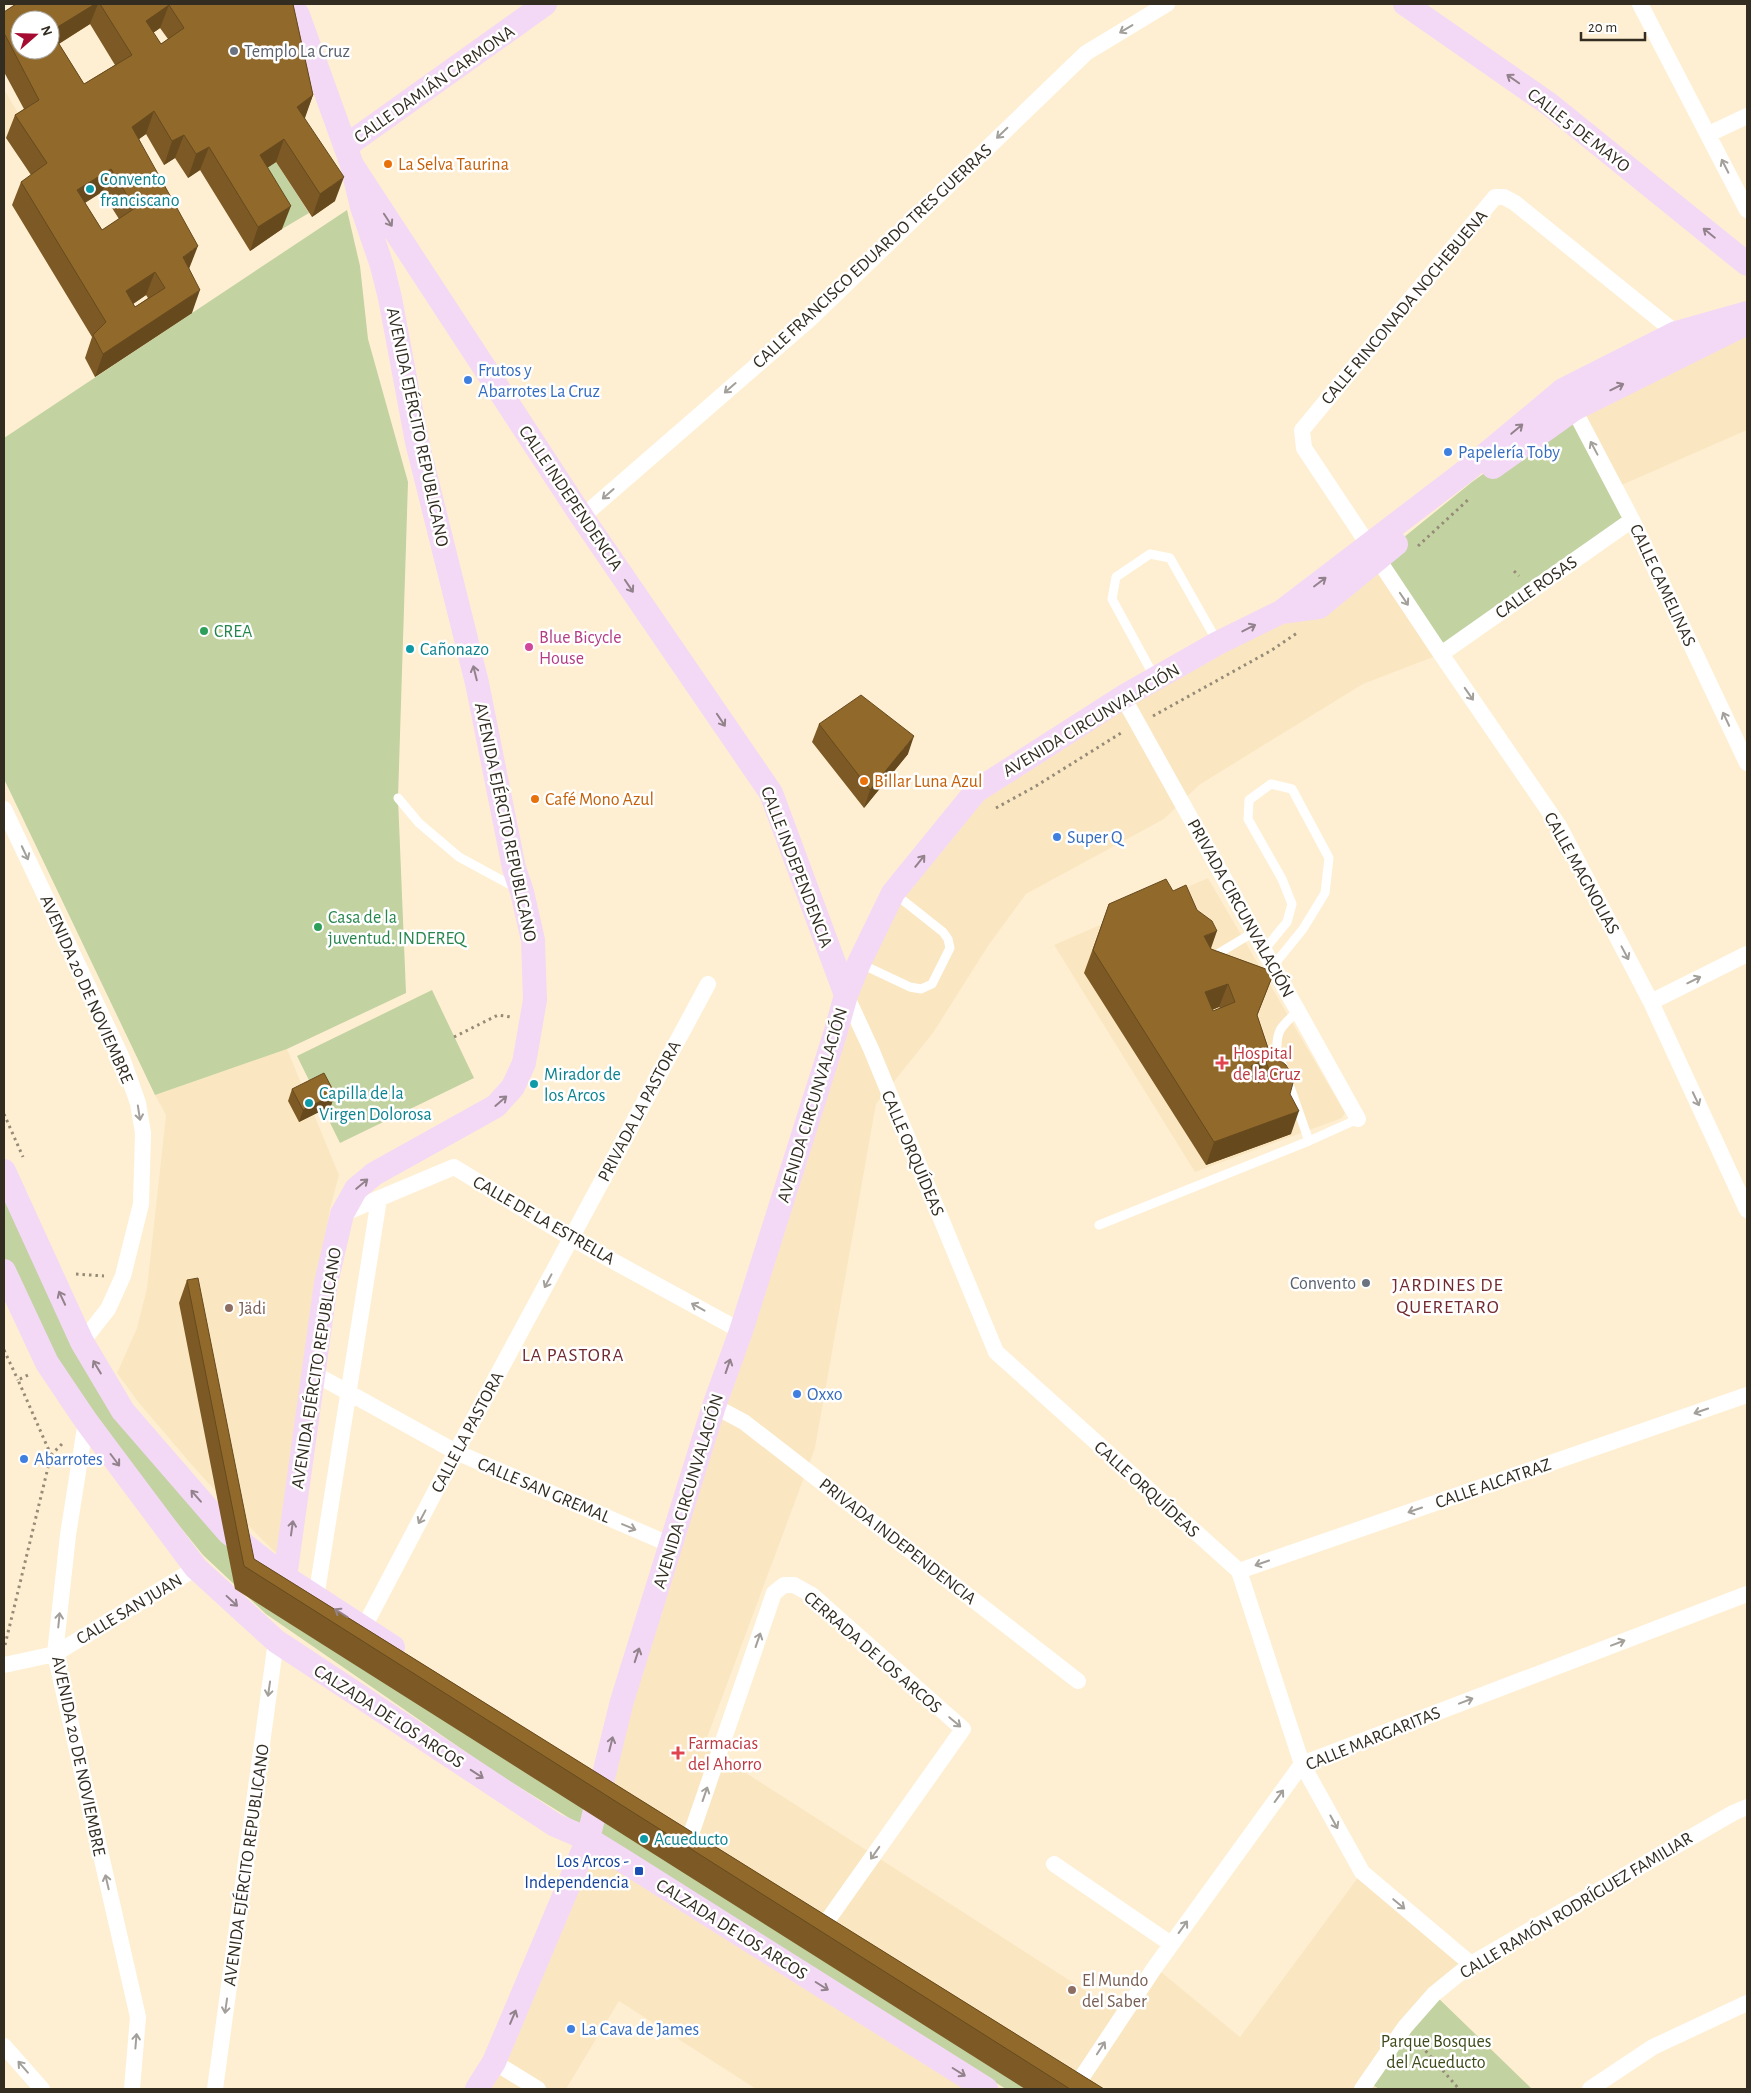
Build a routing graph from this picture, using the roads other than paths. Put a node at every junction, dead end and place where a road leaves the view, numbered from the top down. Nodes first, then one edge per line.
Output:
1 (290, 4) edge
2 (545, 4) edge
3 (1167, 4) edge
4 (1405, 4) edge
5 (1640, 4) edge
6 (1747, 116) edge
7 (1709, 134) junction
8 (349, 156) junction
9 (1747, 210) edge
10 (1747, 264) edge
11 (1747, 313) edge
12 (1747, 323) edge
13 (1676, 333) junction
14 (1568, 400) junction
15 (582, 517) junction
16 (1632, 520) junction
17 (1373, 552) junction
18 (1218, 643) junction
19 (1441, 654) junction
20 (1155, 679) junction
21 (1123, 697) junction
22 (1747, 763) edge
23 (398, 798) dead end
24 (4, 809) edge
25 (522, 892) junction
26 (893, 893) junction
27 (1254, 932) junction
28 (1264, 950) junction
29 (1747, 954) edge
30 (1214, 956) edge
31 (859, 963) junction
32 (1273, 966) junction
33 (708, 984) dead end
34 (846, 995) junction
35 (1651, 1002) junction
36 (1298, 1011) junction
37 (1358, 1119) joint
38 (1309, 1141) junction
39 (4, 1171) edge
40 (379, 1199) junction
41 (1747, 1210) edge
42 (342, 1214) junction
43 (1099, 1225) dead end
44 (571, 1238) junction
45 (4, 1271) edge
46 (741, 1331) junction
47 (82, 1342) junction
48 (313, 1373) junction
49 (347, 1393) junction
50 (1747, 1395) edge
51 (714, 1406) junction
52 (86, 1421) junction
53 (456, 1452) junction
54 (671, 1545) junction
55 (196, 1568) junction
56 (1239, 1572) junction
57 (285, 1577) junction
58 (1747, 1594) edge
59 (316, 1598) junction
60 (364, 1627) junction
61 (276, 1641) junction
62 (55, 1654) junction
63 (412, 1660) edge
64 (4, 1665) edge
65 (1078, 1681) dead end
66 (1302, 1764) junction
67 (1747, 1807) edge
68 (588, 1839) junction
69 (689, 1840) edge
70 (1054, 1864) dead end
71 (825, 1924) edge
72 (1171, 1944) junction
73 (1471, 1964) junction
74 (1747, 2003) edge
75 (4, 2046) edge
76 (494, 2062) junction
77 (1079, 2080) edge
78 (42, 2089) edge
79 (132, 2089) edge
80 (215, 2089) edge
81 (477, 2089) edge
82 (538, 2089) edge
83 (986, 2089) edge
84 (1362, 2089) edge
85 (1590, 2089) edge

1 - 8 street, CALLE INDEPENDENCIA
2 - 8 street, CALLE DAMIÁN CARMONA
3 -> 15 street, CALLE FRANCISCO EDUARDO TRES GUERRAS
10 -> 4 street, CALLE 5 DE MAYO
5 - 7 street
6 - 7 street
9 -> 7 street
8 -> 15 street, CALLE INDEPENDENCIA
25 -> 8 street, AVENIDA EJÉRCITO REPUBLICANO
11 - 13 street, AVENIDA CIRCUNVALACIÓN
14 -> 12 street, AVENIDA CIRCUNVALACIÓN
13 - 14 street, AVENIDA CIRCUNVALACIÓN
13 - 17 street, CALLE RINCONADA NOCHEBUENA
16 -> 14 street, CALLE CAMELINAS
17 -> 14 street, AVENIDA CIRCUNVALACIÓN
15 -> 34 street, CALLE INDEPENDENCIA
16 - 19 street, CALLE ROSAS
22 -> 16 street, CALLE CAMELINAS
18 -> 17 street, AVENIDA CIRCUNVALACIÓN
17 -> 19 street, CALLE MAGNOLIAS
18 - 20 street, AVENIDA CIRCUNVALACIÓN
18 - 20 lane
19 -> 35 street, CALLE MAGNOLIAS
20 - 21 street, AVENIDA CIRCUNVALACIÓN
26 -> 21 street, AVENIDA CIRCUNVALACIÓN
21 - 27 street, PRIVADA CIRCUNVALACIÓN
23 - 25 lane
24 -> 47 street, AVENIDA 20 DE NOVIEMBRE
42 -> 25 street, AVENIDA EJÉRCITO REPUBLICANO
26 - 31 street, AVENIDA CIRCUNVALACIÓN
26 - 31 lane
27 - 28 street, PRIVADA CIRCUNVALACIÓN
27 - 30 lane
28 - 32 street, PRIVADA CIRCUNVALACIÓN
28 - 32 lane
35 -> 29 street
31 - 34 street, AVENIDA CIRCUNVALACIÓN
32 - 36 street, PRIVADA CIRCUNVALACIÓN
33 - 44 street, PRIVADA LA PASTORA
34 - 46 street, AVENIDA CIRCUNVALACIÓN
34 - 56 street, CALLE ORQUÍDEAS
35 -> 41 street, CALLE MAGNOLIAS
36 - 37 street, PRIVADA CIRCUNVALACIÓN
36 - 38 lane
37 - 38 lane
38 - 43 lane
47 -> 39 street
40 - 42 street, CALLE DE LA ESTRELLA
40 - 44 street, CALLE DE LA ESTRELLA
40 - 49 street
42 - 48 street, AVENIDA EJÉRCITO REPUBLICANO
46 -> 44 street, CALLE DE LA ESTRELLA
44 -> 53 street, CALLE LA PASTORA
45 - 52 street, CALZADA DE LOS ARCOS
51 -> 46 street, AVENIDA CIRCUNVALACIÓN
57 -> 47 street
48 - 49 street, CALLE SAN GREMAL
57 -> 48 street, AVENIDA EJÉRCITO REPUBLICANO
49 - 53 street, CALLE SAN GREMAL
49 - 59 street
50 -> 56 street, CALLE ALCATRAZ
51 - 54 street, AVENIDA CIRCUNVALACIÓN
51 - 65 street, PRIVADA INDEPENDENCIA
52 -> 55 street, CALZADA DE LOS ARCOS
62 -> 52 street, AVENIDA 20 DE NOVIEMBRE
53 -> 54 street, CALLE SAN GREMAL
53 -> 60 street, CALLE LA PASTORA
68 -> 54 street, AVENIDA CIRCUNVALACIÓN
55 -> 61 street, CALZADA DE LOS ARCOS
55 - 62 street, CALLE SAN JUAN
56 - 66 street, CALLE ORQUÍDEAS
57 - 59 street
66 -> 58 street, CALLE MARGARITAS
60 -> 59 street
60 - 63 street
61 -> 68 street, CALZADA DE LOS ARCOS
61 -> 80 street, AVENIDA EJÉRCITO REPUBLICANO
62 - 64 street, CALLE SAN JUAN
79 -> 62 street, AVENIDA 20 DE NOVIEMBRE
72 -> 66 street, CALLE MARGARITAS
66 -> 73 street, CALLE ORQUÍDEAS
67 - 73 street, CALLE RAMÓN RODRÍGUEZ FAMILIAR
76 -> 68 street
68 -> 83 street, CALZADA DE LOS ARCOS
69 -> 71 street, CERRADA DE LOS ARCOS
70 - 72 street
77 -> 72 street, CALLE MARGARITAS
73 - 84 street, CALLE RAMÓN RODRÍGUEZ FAMILIAR
74 - 85 street
78 -> 75 street
76 - 81 street
76 - 82 street

